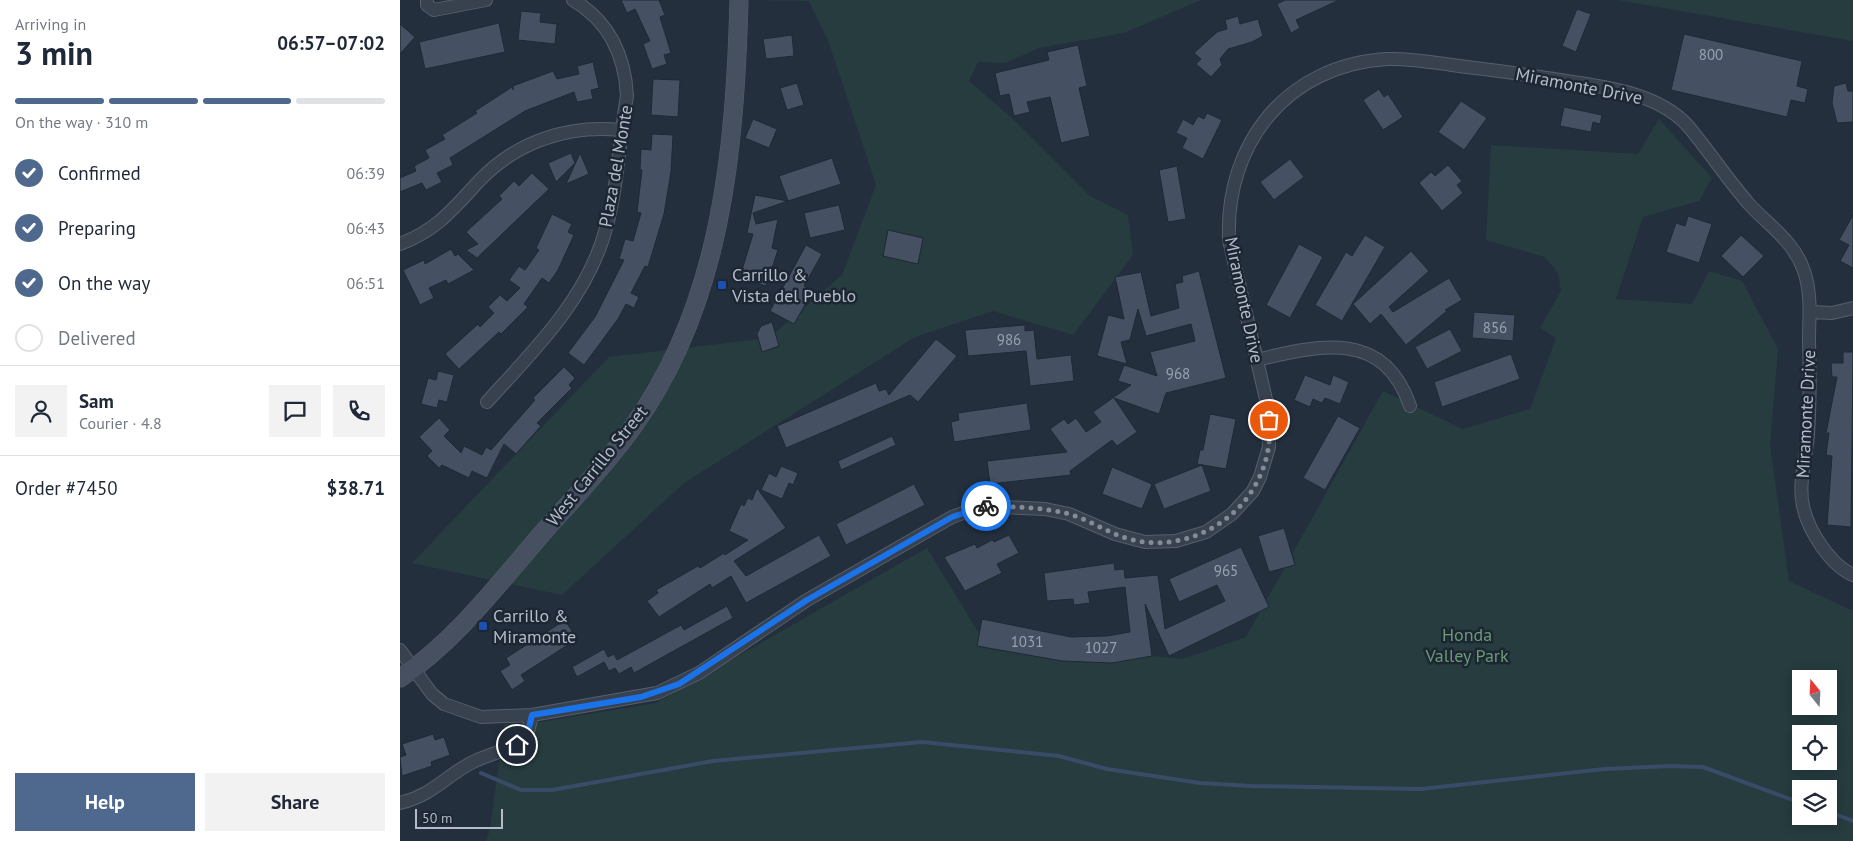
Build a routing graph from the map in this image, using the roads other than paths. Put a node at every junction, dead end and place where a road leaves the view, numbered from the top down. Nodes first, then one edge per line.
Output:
1 (427, 0) edge
2 (486, 0) edge
3 (573, 0) edge
4 (739, 0) edge
5 (621, 130) junction
6 (400, 244) edge
7 (1853, 308) edge
8 (1811, 312) junction
9 (1256, 360) junction
10 (486, 402) dead end
11 (1410, 406) dead end
12 (1853, 575) edge
13 (400, 650) edge
14 (407, 674) edge
15 (532, 715) junction
16 (400, 803) edge

1 - 2 street
3 - 5 street, Plaza del Monte
4 - 14 main road, West Carrillo Street
5 - 6 street
5 - 10 street, Plaza del Monte
7 - 8 street
8 - 9 street, Miramonte Drive
8 - 12 street, Miramonte Drive
9 - 11 street
9 - 15 street, Miramonte Drive
13 - 14 street, Miramonte Drive
14 - 15 street, Miramonte Drive
15 - 16 street

